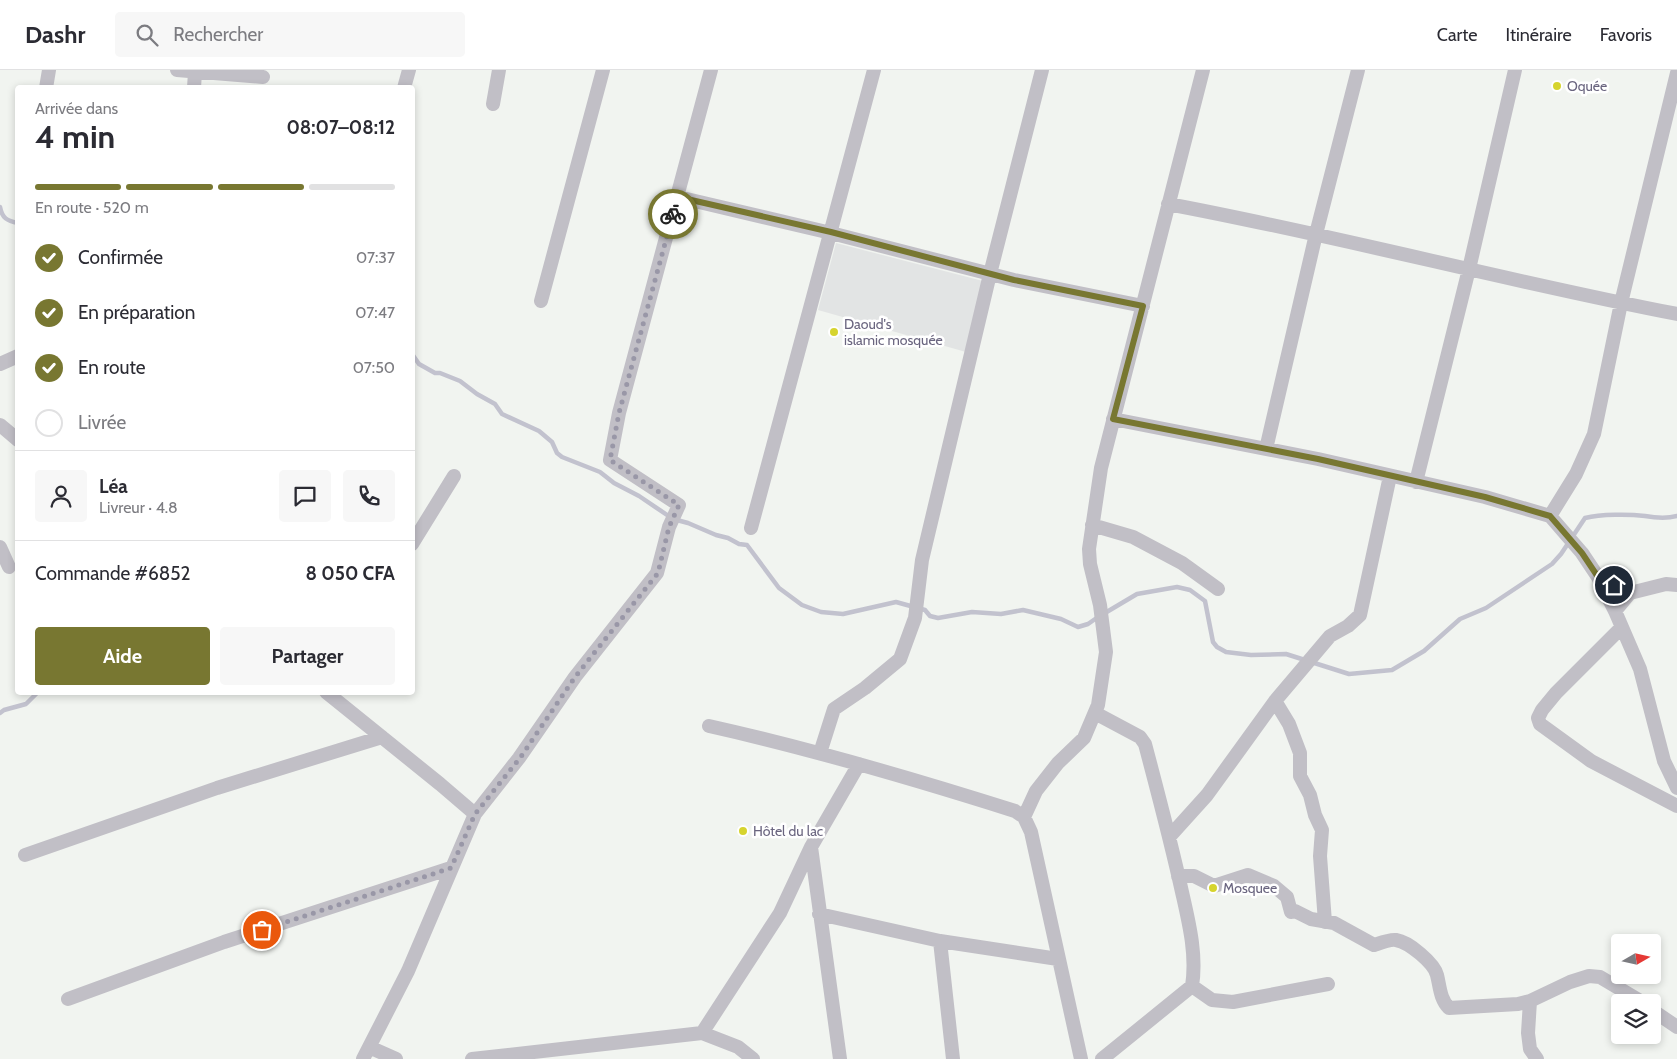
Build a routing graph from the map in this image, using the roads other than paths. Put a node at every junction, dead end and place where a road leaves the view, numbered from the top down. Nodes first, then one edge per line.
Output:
1 (49, 70) edge
2 (177, 70) edge
3 (409, 70) edge
4 (499, 70) edge
5 (603, 70) edge
6 (711, 70) edge
7 (874, 70) edge
8 (1042, 70) edge
9 (1203, 70) edge
10 (1358, 70) edge
11 (1514, 70) edge
12 (195, 72) junction
13 (1677, 73) edge
14 (262, 77) dead end
15 (46, 85) edge
16 (194, 85) edge
17 (405, 85) edge
18 (493, 104) dead end
19 (678, 197) junction
20 (1168, 204) junction
21 (831, 232) junction
22 (1316, 234) junction
23 (1469, 269) junction
24 (990, 274) junction
25 (540, 301) dead end
26 (1621, 303) junction
27 (1143, 306) junction
28 (1677, 314) edge
29 (15, 357) edge
30 (0, 364) edge
31 (1113, 419) junction
32 (0, 425) edge
33 (15, 438) edge
34 (1266, 449) junction
35 (454, 476) dead end
36 (1390, 476) junction
37 (1416, 482) junction
38 (1554, 520) junction
39 (1092, 525) junction
40 (751, 528) dead end
41 (415, 539) edge
42 (0, 547) edge
43 (9, 568) edge
44 (1598, 577) junction
45 (1677, 584) edge
46 (1218, 589) dead end
47 (1630, 593) junction
48 (1615, 611) junction
49 (1622, 627) junction
50 (330, 695) edge
51 (1275, 702) junction
52 (1094, 713) junction
53 (709, 726) dead end
54 (382, 737) junction
55 (820, 753) junction
56 (859, 764) junction
57 (1677, 788) edge
58 (1677, 806) edge
59 (475, 814) junction
60 (1024, 817) junction
61 (1170, 836) junction
62 (811, 848) junction
63 (25, 855) dead end
64 (451, 868) junction
65 (1178, 876) junction
66 (819, 914) junction
67 (1325, 922) junction
68 (940, 941) junction
69 (1058, 959) junction
70 (1328, 984) dead end
71 (1192, 986) junction
72 (1628, 994) edge
73 (68, 999) dead end
74 (1530, 1001) junction
75 (1661, 1016) edge
76 (1677, 1027) edge
77 (702, 1033) junction
78 (366, 1053) edge
79 (396, 1059) edge
80 (472, 1059) edge
81 (753, 1059) edge
82 (840, 1059) edge
83 (953, 1059) edge
84 (1081, 1059) edge
85 (1102, 1059) edge
86 (1538, 1059) edge

1 - 15 street
2 - 12 street
3 - 17 street
4 - 18 street
5 - 25 street
6 - 19 street
7 - 21 street
8 - 24 street
9 - 20 street
10 - 22 street
11 - 23 street
12 - 14 street
12 - 16 street
13 - 26 street
19 - 21 street
19 - 59 street
20 - 22 street
20 - 27 street
21 - 24 street
21 - 40 street
22 - 23 street
22 - 34 street
23 - 26 street
23 - 37 street
24 - 27 street
24 - 55 street
26 - 28 street
26 - 38 street
27 - 31 street
29 - 30 street
31 - 34 street
31 - 39 street
32 - 33 street
34 - 36 street
35 - 41 street
36 - 37 street
36 - 51 street
37 - 38 street
38 - 44 street
39 - 46 street
39 - 52 street
42 - 43 street
44 - 47 street
44 - 48 street
45 - 47 street
47 - 48 street
48 - 49 street
49 - 57 street
49 - 58 street
50 - 54 street
51 - 61 street
51 - 67 street
52 - 60 street
52 - 61 street
53 - 55 street
54 - 59 street
54 - 63 street
55 - 56 street
56 - 60 street
56 - 62 street
59 - 64 street
60 - 69 street
61 - 65 street
62 - 66 street
62 - 77 street
64 - 73 street
64 - 78 street
65 - 67 street
65 - 71 street
66 - 68 street
66 - 82 street
67 - 74 street
68 - 69 street
68 - 83 street
69 - 84 street
70 - 71 street
71 - 85 street
72 - 74 street
74 - 86 street
75 - 76 street
77 - 80 street
77 - 81 street
78 - 79 street

